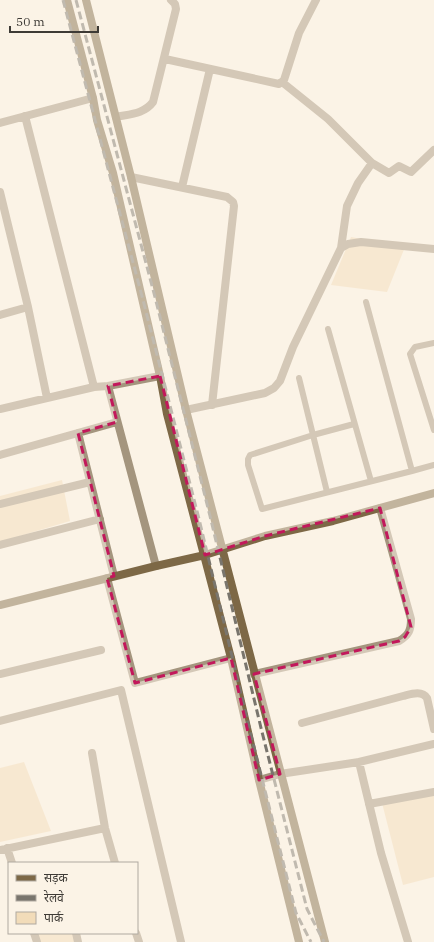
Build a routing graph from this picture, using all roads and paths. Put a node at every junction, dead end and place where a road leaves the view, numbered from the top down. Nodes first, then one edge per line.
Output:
1 (67, 0) edge
2 (86, 0) edge
3 (171, 0) edge
4 (316, 0) edge
5 (165, 59) junction
6 (210, 69) junction
7 (282, 82) junction
8 (93, 98) junction
9 (25, 116) junction
10 (116, 117) junction
11 (0, 123) edge
12 (434, 150) edge
13 (372, 163) junction
14 (131, 177) junction
15 (182, 187) junction
16 (0, 192) edge
17 (341, 248) junction
18 (434, 249) edge
19 (366, 302) dead end
20 (28, 307) junction
21 (0, 315) edge
22 (328, 330) dead end
23 (434, 343) edge
24 (160, 376) junction
25 (299, 378) dead end
26 (108, 386) junction
27 (94, 387) junction
28 (47, 398) junction
29 (212, 405) junction
30 (0, 409) edge
31 (186, 410) junction
32 (117, 422) junction
33 (354, 424) junction
34 (434, 430) edge
35 (78, 433) junction
36 (313, 434) junction
37 (0, 455) edge
38 (434, 465) edge
39 (412, 471) junction
40 (371, 481) junction
41 (90, 482) junction
42 (327, 492) junction
43 (434, 494) edge
44 (0, 504) edge
45 (380, 508) junction
46 (100, 519) junction
47 (0, 545) edge
48 (223, 549) junction
49 (205, 555) junction
50 (156, 566) junction
51 (111, 577) junction
52 (0, 605) edge
53 (101, 650) dead end
54 (231, 658) junction
55 (0, 674) edge
56 (254, 674) junction
57 (0, 722) edge
58 (302, 722) dead end
59 (434, 729) edge
60 (434, 744) edge
61 (92, 753) dead end
62 (360, 762) junction
63 (280, 774) junction
64 (259, 780) junction
65 (434, 792) edge
66 (369, 804) junction
67 (105, 828) junction
68 (4, 849) edge
69 (11, 862) edge
70 (115, 862) edge
71 (181, 942) edge
72 (300, 942) edge
73 (325, 942) edge
74 (408, 942) edge

1 - 8 street
2 - 10 street
3 - 5 street
4 - 7 street
5 - 6 street
5 - 10 street
6 - 7 street
6 - 15 street
7 - 13 street
8 - 9 street
8 - 24 street
9 - 11 street
9 - 27 street
10 - 14 street
12 - 13 street
13 - 17 street
14 - 15 street
14 - 31 street
15 - 29 street
16 - 20 street
17 - 18 street
17 - 29 street
19 - 39 lane
20 - 21 street
20 - 28 street
22 - 33 lane
23 - 34 lane
24 - 26 street
24 - 49 street
25 - 36 lane
26 - 27 street
26 - 32 street
27 - 28 street
28 - 30 street
29 - 31 street
31 - 48 street
32 - 35 street
32 - 50 street
33 - 36 lane
33 - 40 lane
35 - 37 street
35 - 41 street
36 - 42 lane
36 - 42 lane
38 - 39 lane
39 - 40 lane
40 - 42 lane
41 - 44 street
41 - 46 street
43 - 45 street
45 - 48 street
45 - 56 street
46 - 47 street
46 - 51 street
48 - 49 street
48 - 56 street
49 - 50 street
49 - 54 street
50 - 51 street
51 - 52 street
51 - 54 street
53 - 55 street
54 - 64 street
56 - 63 street
57 - 71 street
58 - 59 street
60 - 62 street
61 - 67 street
62 - 63 street
62 - 66 street
63 - 64 street
63 - 73 street
64 - 72 street
65 - 66 street
66 - 74 street
67 - 68 street
67 - 70 street
68 - 69 street

